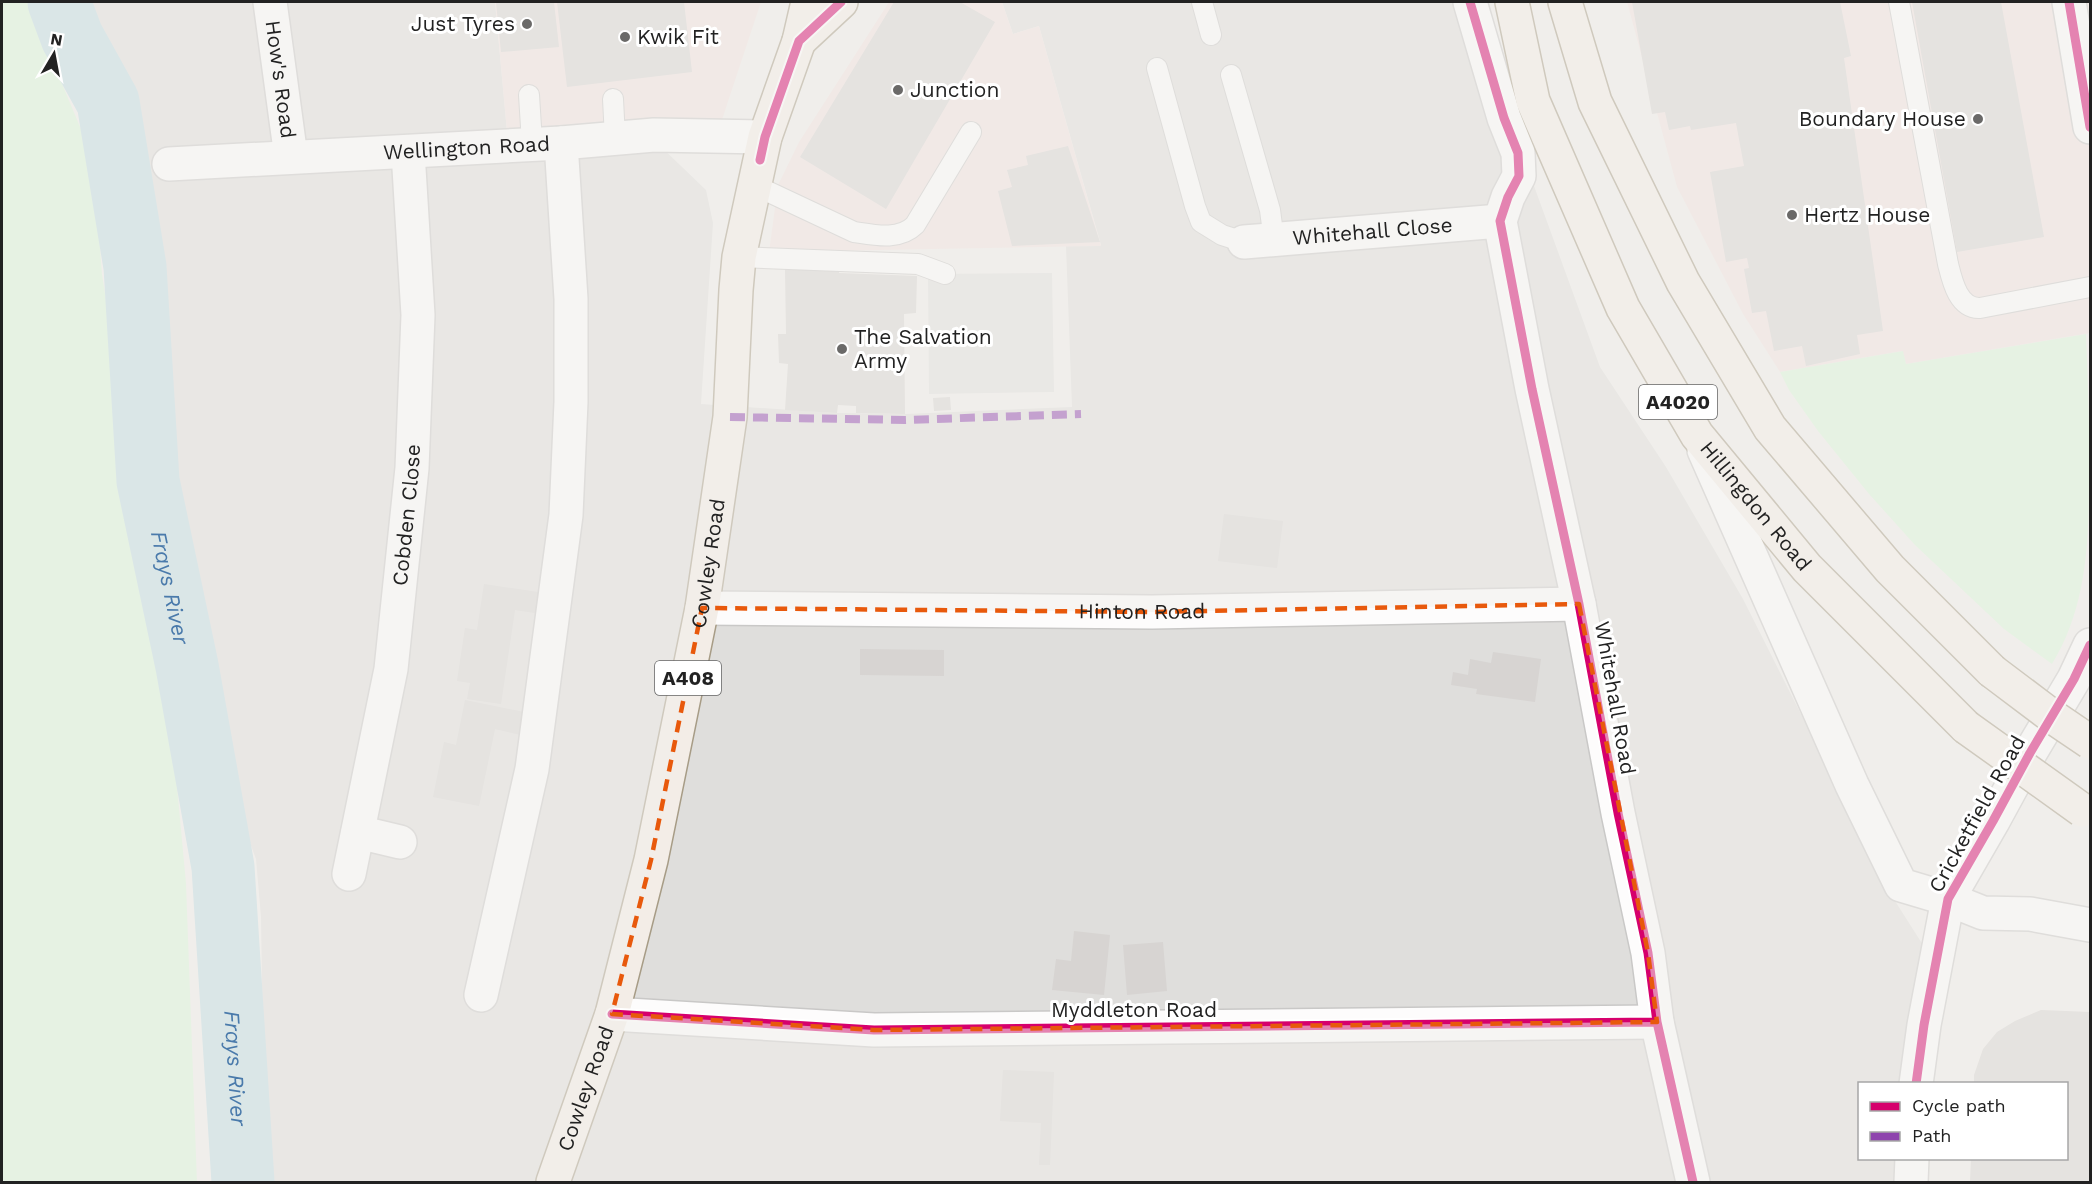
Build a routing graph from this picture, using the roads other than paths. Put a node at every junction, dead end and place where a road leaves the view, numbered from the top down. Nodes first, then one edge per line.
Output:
1 (270, 2) edge
2 (808, 2) edge
3 (841, 2) edge
4 (1202, 2) edge
5 (1470, 2) edge
6 (1512, 2) edge
7 (1565, 2) edge
8 (1899, 2) edge
9 (2069, 2) edge
10 (1211, 35) dead end
11 (799, 41) junction
12 (1157, 68) dead end
13 (1231, 75) dead end
14 (529, 95) dead end
15 (613, 99) dead end
16 (2091, 127) edge
17 (971, 132) dead end
18 (765, 137) junction
19 (615, 138) junction
20 (546, 143) junction
21 (408, 152) junction
22 (291, 157) junction
23 (169, 164) dead end
24 (754, 185) junction
25 (1500, 221) junction
26 (1259, 242) junction
27 (739, 257) junction
28 (945, 274) dead end
29 (2091, 287) edge
30 (1697, 435) junction
31 (1579, 604) junction
32 (702, 608) junction
33 (2091, 645) edge
34 (2091, 742) edge
35 (2086, 812) edge
36 (358, 832) junction
37 (400, 842) dead end
38 (349, 874) dead end
39 (1948, 899) junction
40 (2091, 925) edge
41 (481, 995) dead end
42 (612, 1014) junction
43 (1657, 1022) junction
44 (1916, 1082) edge
45 (1912, 1160) edge
46 (553, 1182) edge
47 (1693, 1182) edge
48 (1911, 1182) edge

1 - 22 street, How's Road
2 - 11 main road, Cowley Road / A408
3 - 11 main road, Cowley Road / A408
4 - 10 lane
5 - 25 street
6 - 30 main road, Hillingdon Road / A4020
7 - 34 main road, A4020, bridge
8 - 29 lane
9 - 16 street
11 - 18 main road, Cowley Road / A408
12 - 26 lane
13 - 26 lane
14 - 20 lane
15 - 19 lane
17 - 24 lane
18 - 19 street, Wellington Road
18 - 24 main road, Cowley Road / A408
19 - 20 street, Wellington Road
20 - 21 street, Wellington Road
20 - 41 street
21 - 22 street, Wellington Road
21 - 36 street, Cobden Close
22 - 23 street, Wellington Road
24 - 27 main road, Cowley Road / A408
25 - 26 street, Whitehall Close
25 - 31 street, Whitehall Road
27 - 28 lane
27 - 32 main road, Cowley Road / A408
30 - 35 main road, Hillingdon Road / A4020, bridge
30 - 39 street
31 - 32 street, Hinton Road
31 - 43 street, Whitehall Road
32 - 42 main road, Cowley Road / A408
33 - 39 street, Cricketfield Road
36 - 37 street
36 - 38 street, Cobden Close
39 - 40 street
39 - 44 street, Cricketfield Road
42 - 43 street, Myddleton Road
42 - 46 main road, Cowley Road / A408
43 - 47 street, Whitehall Road
45 - 48 street

